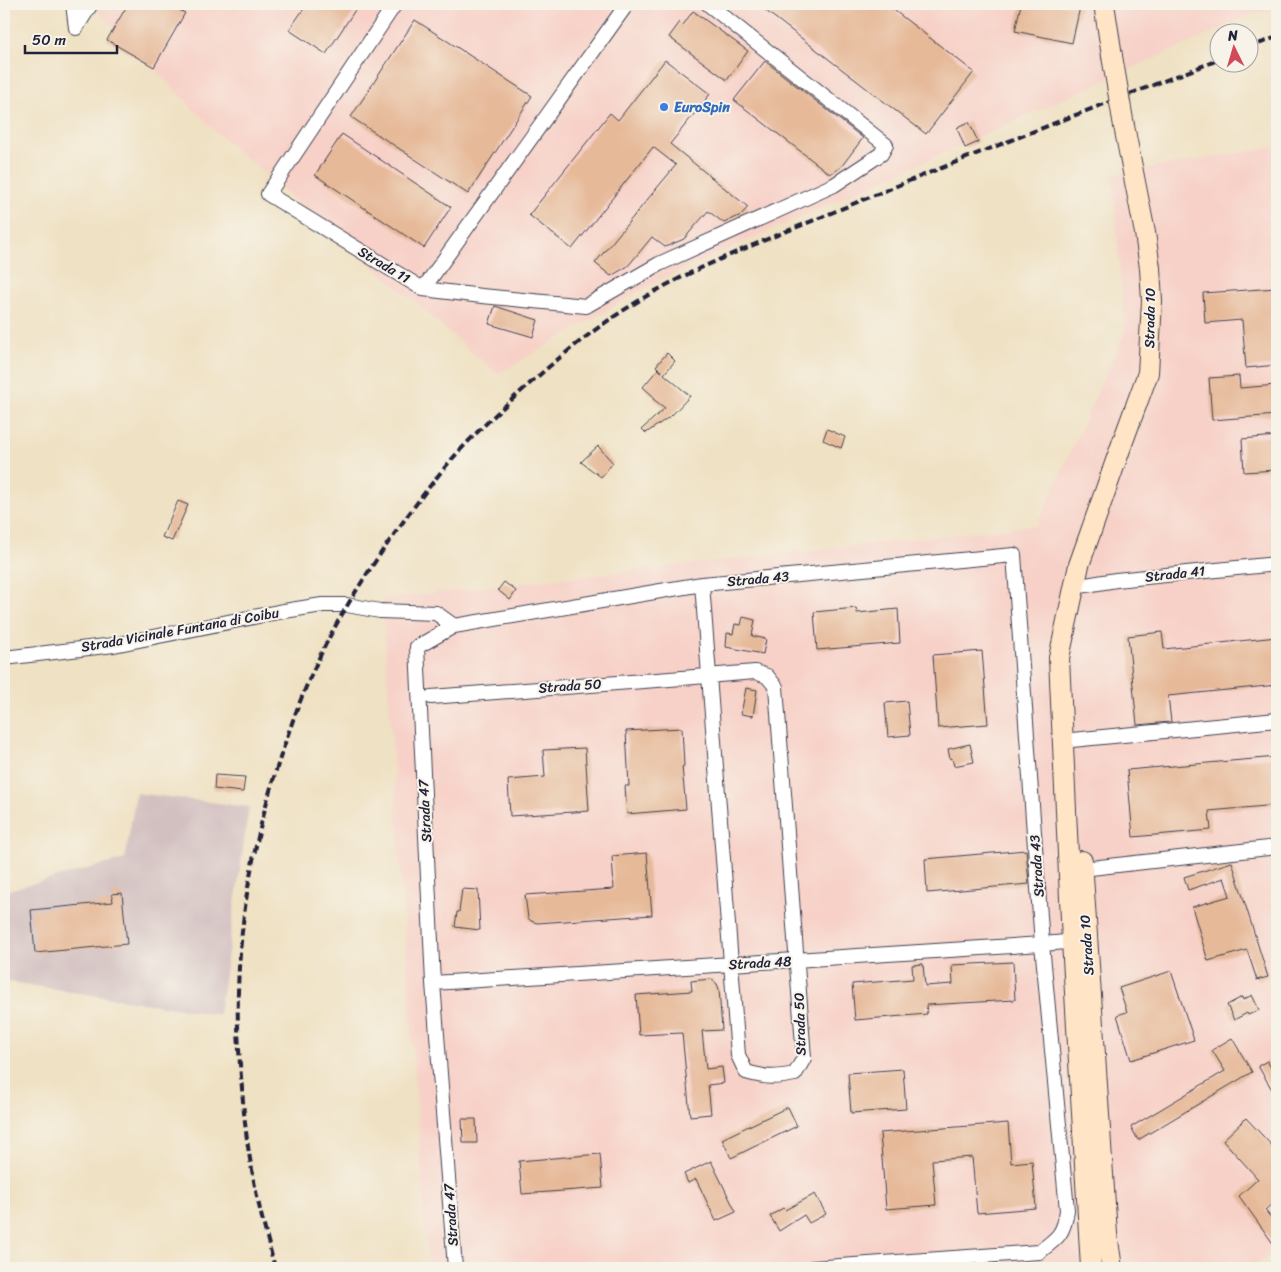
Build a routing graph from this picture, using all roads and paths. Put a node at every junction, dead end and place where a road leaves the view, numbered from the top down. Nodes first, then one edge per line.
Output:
1 (73, 4) edge
2 (91, 4) edge
3 (395, 4) edge
4 (627, 4) edge
5 (708, 4) edge
6 (1104, 4) edge
7 (423, 289) junction
8 (1277, 564) edge
9 (702, 584) junction
10 (1074, 587) junction
11 (1066, 622) junction
12 (454, 626) junction
13 (4, 658) edge
14 (709, 676) junction
15 (431, 697) dead end
16 (1277, 720) edge
17 (1072, 740) junction
18 (1277, 847) edge
19 (1082, 869) junction
20 (1080, 941) junction
21 (1042, 944) junction
22 (797, 961) junction
23 (731, 964) junction
24 (434, 983) junction
25 (454, 1268) edge
26 (812, 1268) edge
27 (1091, 1268) edge
28 (1112, 1268) edge

1 - 2 street
3 - 7 street, Strada 11
4 - 7 street, Strada 11
5 - 7 street
6 - 10 street, Strada 10, bridge
8 - 10 street, Strada 41
9 - 12 street, Strada 47
9 - 14 street, Strada 50
9 - 21 street, Strada 43
10 - 11 street, Strada 10
11 - 17 street, Strada 10
11 - 20 street, Strada 10
12 - 13 street, Strada Vicinale Funtana di Coibu
12 - 24 street, Strada 47
14 - 15 street, Strada 50
14 - 22 street, Strada 50
14 - 23 street, Strada 50
16 - 17 street
17 - 19 street, Strada 10
18 - 19 street
19 - 20 street, Strada 10
20 - 21 street, Strada 48
20 - 27 street, Strada 10
20 - 28 street, Strada 10
21 - 22 street, Strada 48
21 - 26 street, Strada 43
22 - 23 street, Strada 48
22 - 23 street, Strada 50
23 - 24 street, Strada 48
24 - 25 street, Strada 47

